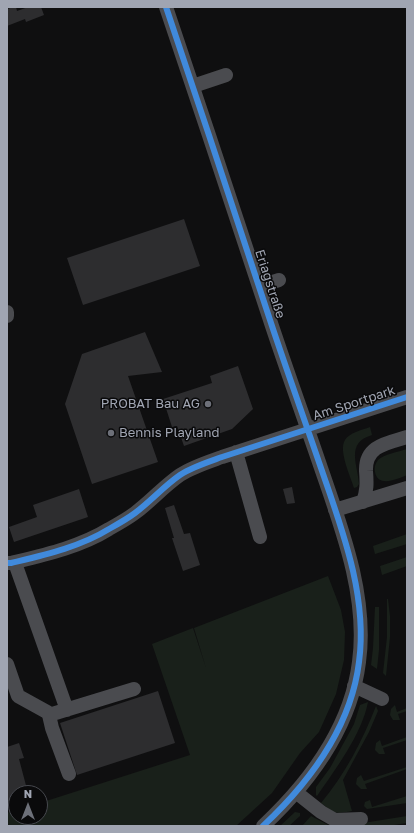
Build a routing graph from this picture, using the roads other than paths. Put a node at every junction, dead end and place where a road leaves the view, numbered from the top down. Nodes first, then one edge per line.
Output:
1 (166, 7) edge
2 (226, 75) dead end
3 (193, 86) junction
4 (279, 280) dead end
5 (260, 286) junction
6 (7, 312) edge
7 (7, 316) edge
8 (407, 397) edge
9 (308, 430) junction
10 (407, 436) edge
11 (236, 452) junction
12 (407, 488) edge
13 (363, 502) junction
14 (335, 510) junction
15 (260, 537) dead end
16 (11, 563) edge
17 (7, 664) edge
18 (354, 686) junction
19 (134, 689) dead end
20 (382, 699) dead end
21 (67, 710) junction
22 (49, 715) junction
23 (69, 774) dead end
24 (297, 793) junction
25 (361, 819) dead end
26 (263, 826) edge

1 - 3 street, Eriagstraße
2 - 3 street
3 - 5 street, Eriagstraße
4 - 5 street
5 - 9 street, Eriagstraße
6 - 7 street
8 - 9 street, Am Sportpark
9 - 11 street, Am Sportpark
9 - 14 street, Eriagstraße
10 - 13 street
11 - 15 street
11 - 16 street, Am Sportpark
12 - 13 street
13 - 14 street
14 - 18 street, Eriagstraße
16 - 21 street
17 - 22 street
18 - 20 street
18 - 24 street, Eriagstraße
19 - 21 street
21 - 22 street
22 - 23 street
24 - 25 street
24 - 26 street, Eriagstraße

